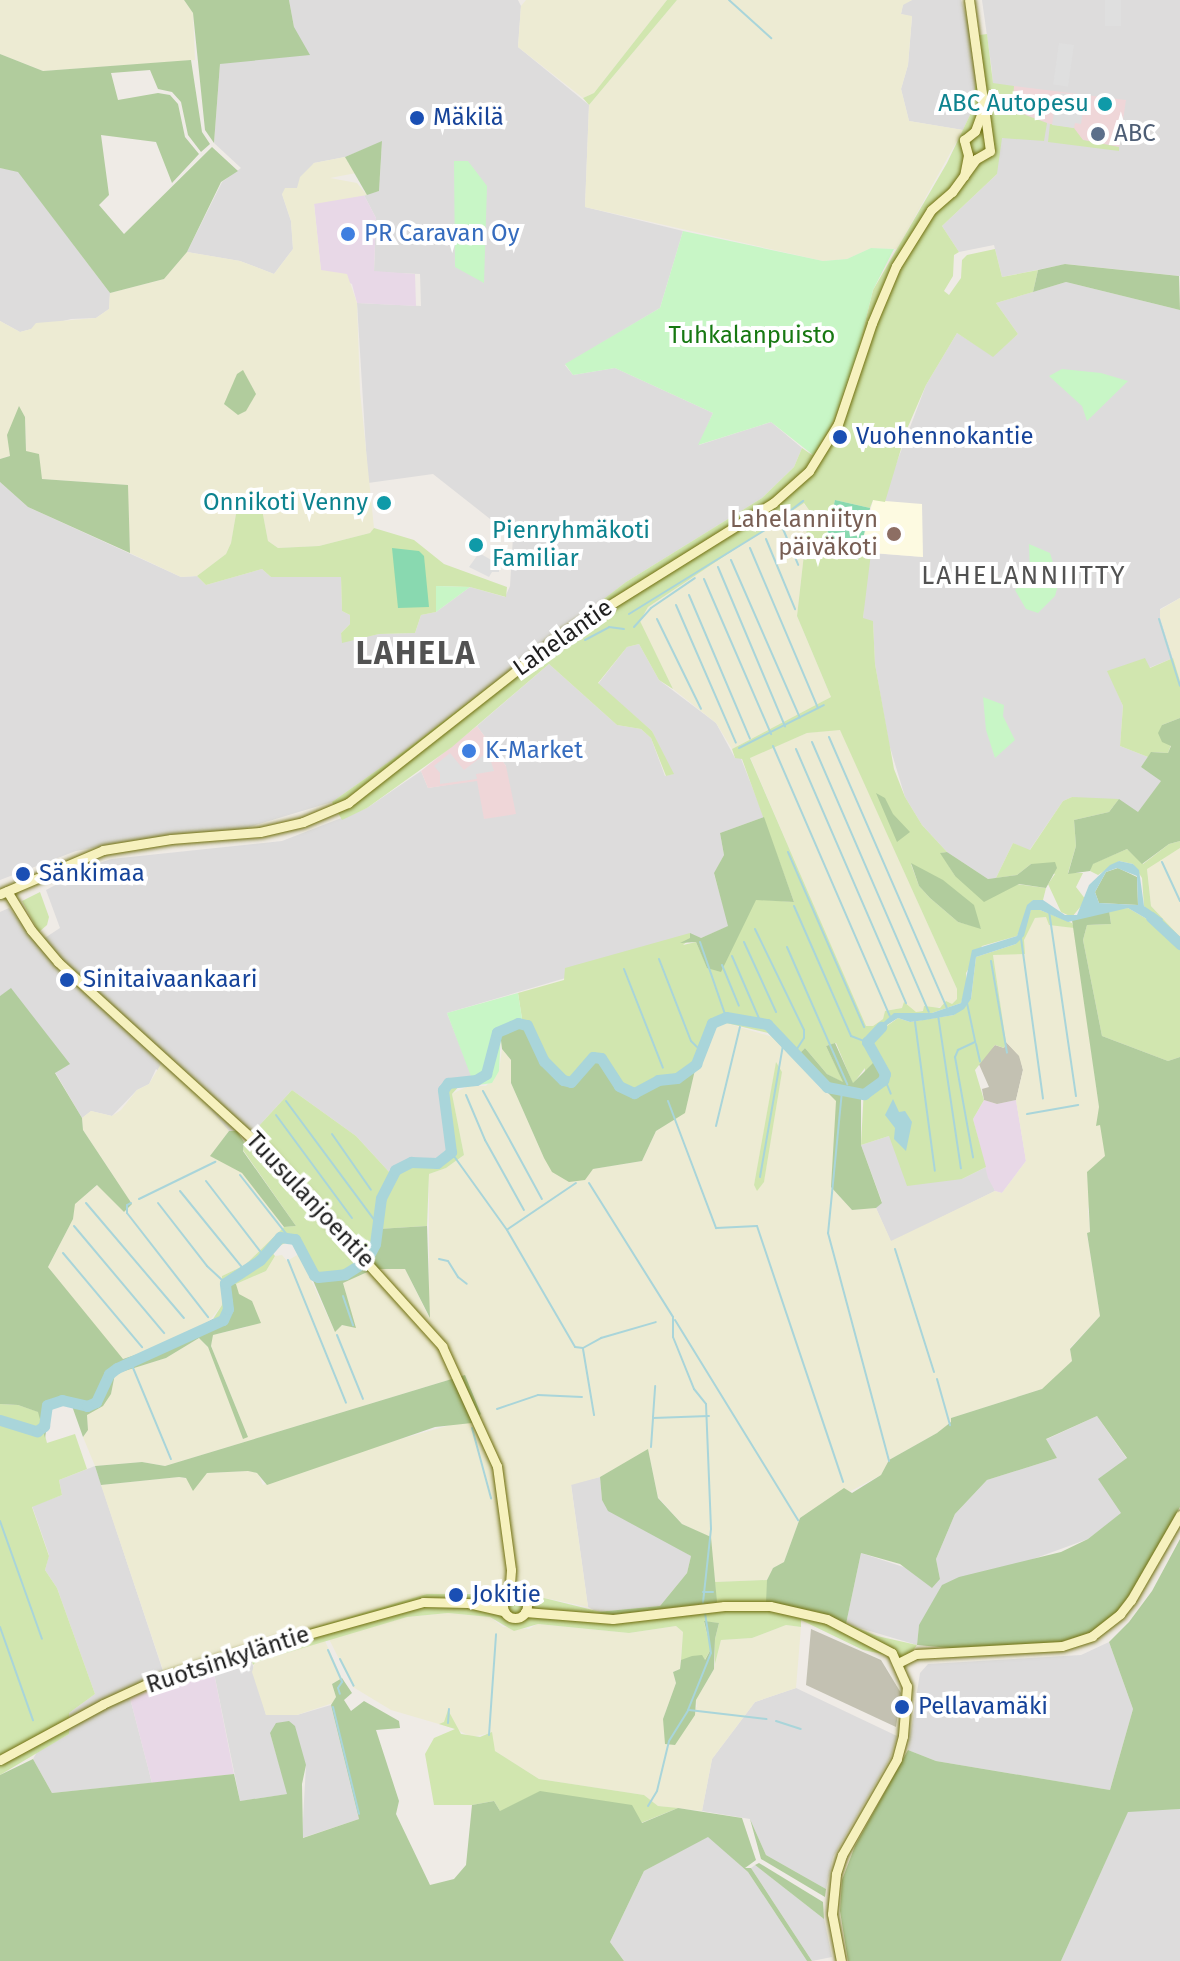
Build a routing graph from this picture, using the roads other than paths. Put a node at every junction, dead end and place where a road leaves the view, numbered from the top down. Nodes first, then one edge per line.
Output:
1 (969, 0) edge
2 (983, 109) junction
3 (975, 131) junction
4 (987, 133) junction
5 (972, 157) junction
6 (4, 892) edge
7 (1180, 1515) edge
8 (511, 1570) junction
9 (506, 1603) junction
10 (524, 1604) junction
11 (898, 1663) junction
12 (0, 1760) edge
13 (841, 1961) edge

1 - 2 street, Lahelantie
2 - 3 street, Lahelantie
2 - 4 street, Lahelantie
3 - 4 street
3 - 5 street, Lahelantie
4 - 5 street, Lahelantie
5 - 6 street, Lahelantie
6 - 8 street, Tuusulanjoentie
7 - 11 street
8 - 9 street, Tuusulanjoentie
8 - 10 street, Tuusulanjoentie
9 - 10 street
9 - 10 street
9 - 12 street, Ruotsinkyläntie
10 - 11 street
11 - 13 street

